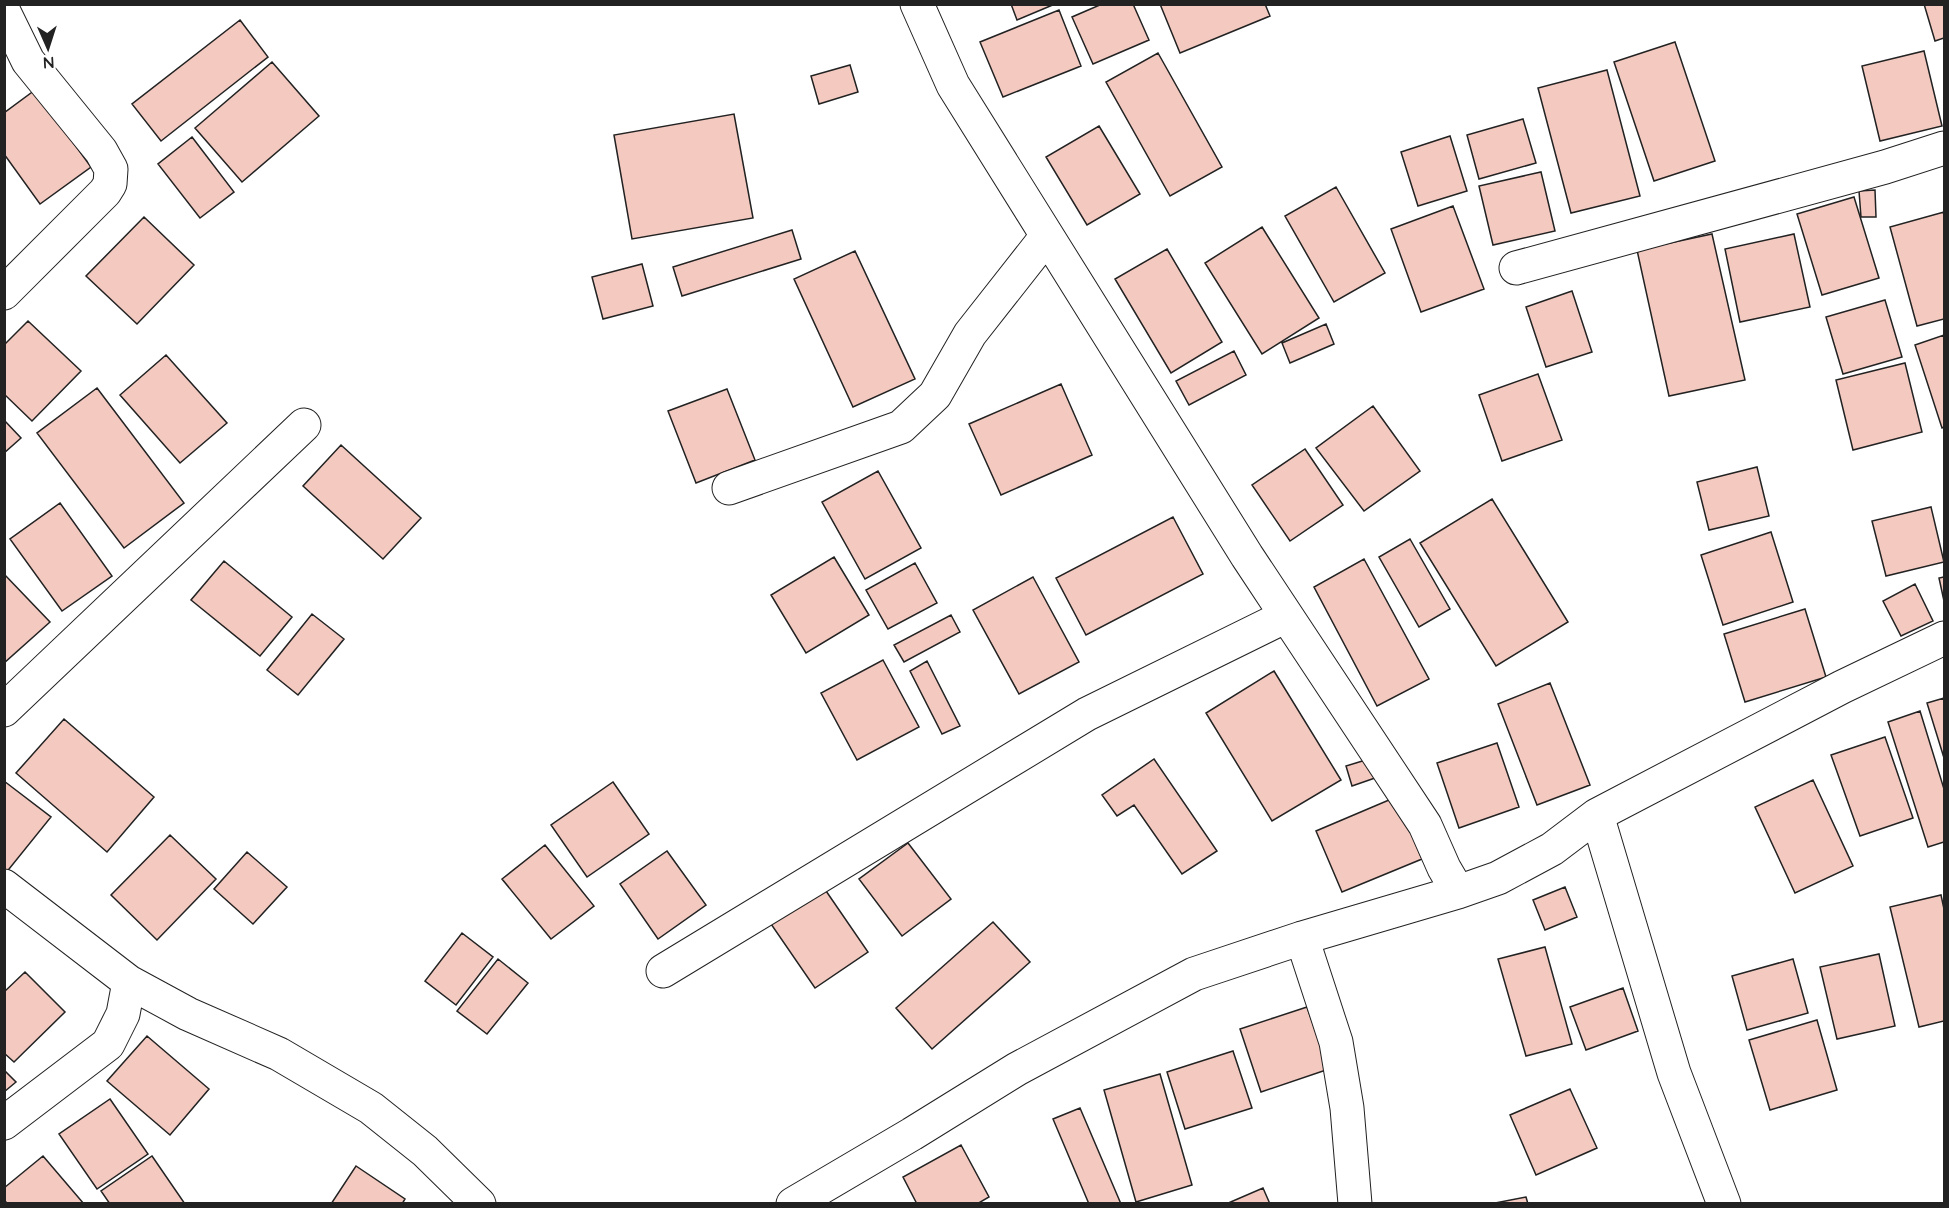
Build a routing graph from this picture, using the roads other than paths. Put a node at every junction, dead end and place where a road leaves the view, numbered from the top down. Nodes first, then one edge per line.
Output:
1 (917, 4) edge
2 (4, 12) edge
3 (1944, 148) edge
4 (1047, 236) junction
5 (1516, 268) dead end
6 (4, 293) edge
7 (304, 425) dead end
8 (729, 488) dead end
9 (1286, 616) junction
10 (1944, 638) edge
11 (4, 710) edge
12 (1597, 815) junction
13 (4, 886) edge
14 (1458, 892) junction
15 (1302, 938) junction
16 (663, 971) dead end
17 (129, 982) junction
18 (4, 1123) edge
19 (479, 1203) edge
20 (793, 1203) edge
21 (1355, 1203) edge
22 (1724, 1203) edge

1 - 4 street
2 - 6 street
3 - 5 street
4 - 8 street
4 - 9 street
7 - 11 street
9 - 14 street
9 - 16 street
10 - 12 street
12 - 14 street
12 - 22 street
13 - 17 street
14 - 15 street
15 - 20 street
15 - 21 street
17 - 18 street
17 - 19 street

